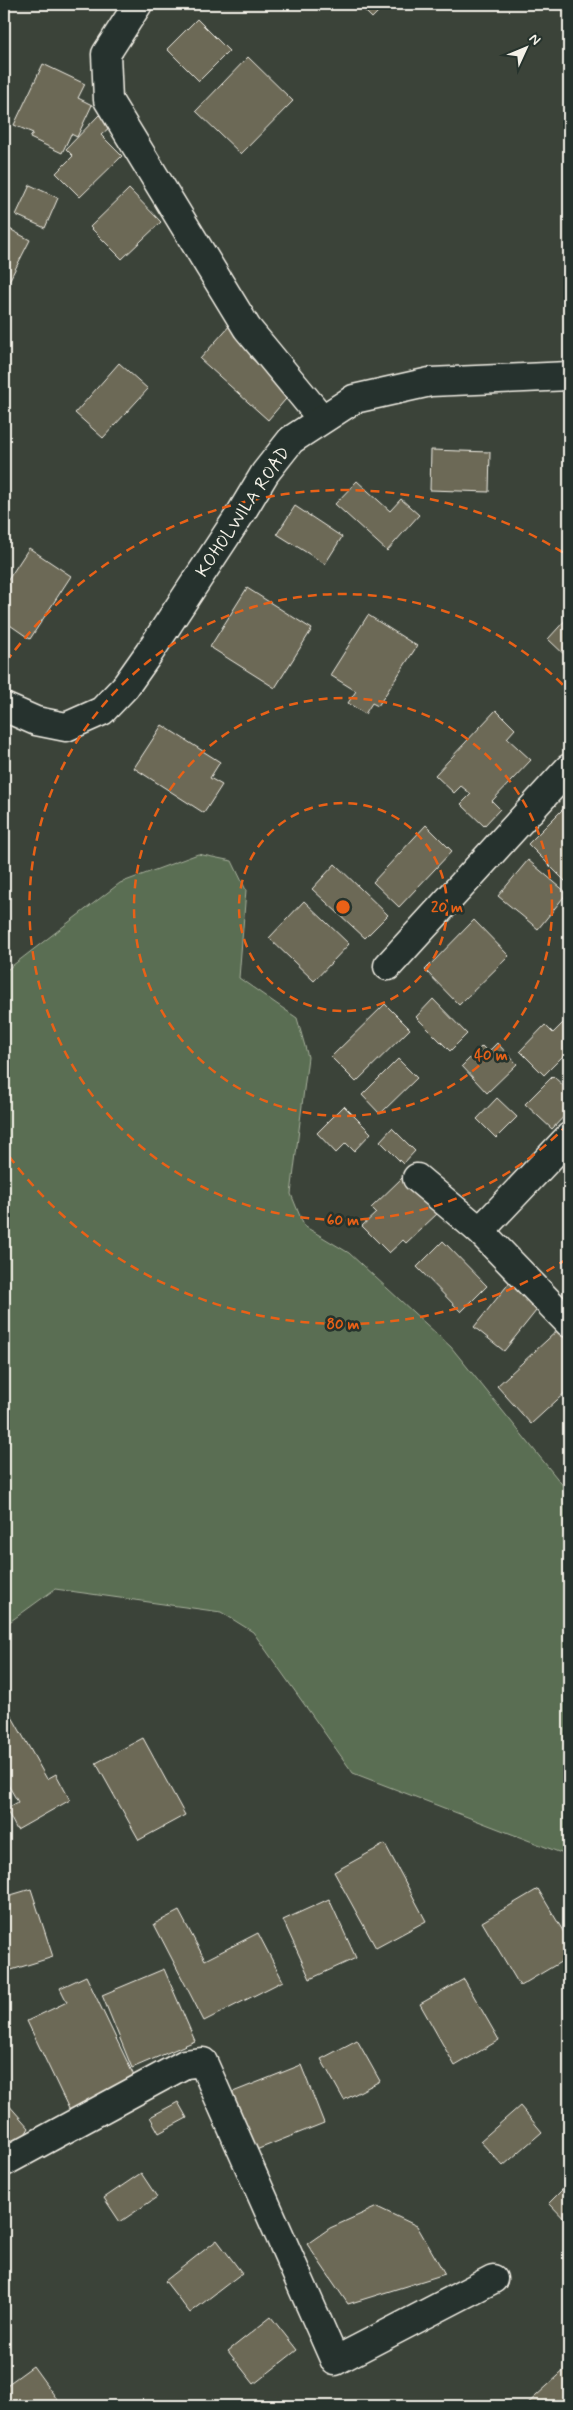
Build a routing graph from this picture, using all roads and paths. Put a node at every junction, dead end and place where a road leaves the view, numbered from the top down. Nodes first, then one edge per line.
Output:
1 (138, 4) edge
2 (569, 376) edge
3 (322, 419) junction
4 (4, 707) edge
5 (569, 768) edge
6 (388, 966) dead end
7 (569, 1137) edge
8 (417, 1178) dead end
9 (480, 1231) junction
10 (569, 1323) edge
11 (4, 2162) edge
12 (493, 2279) dead end

1 - 3 street
2 - 3 street, KOHOLWILA ROAD
3 - 4 street, KOHOLWILA ROAD
5 - 6 street
7 - 9 street
8 - 9 street
9 - 10 street
11 - 12 street

